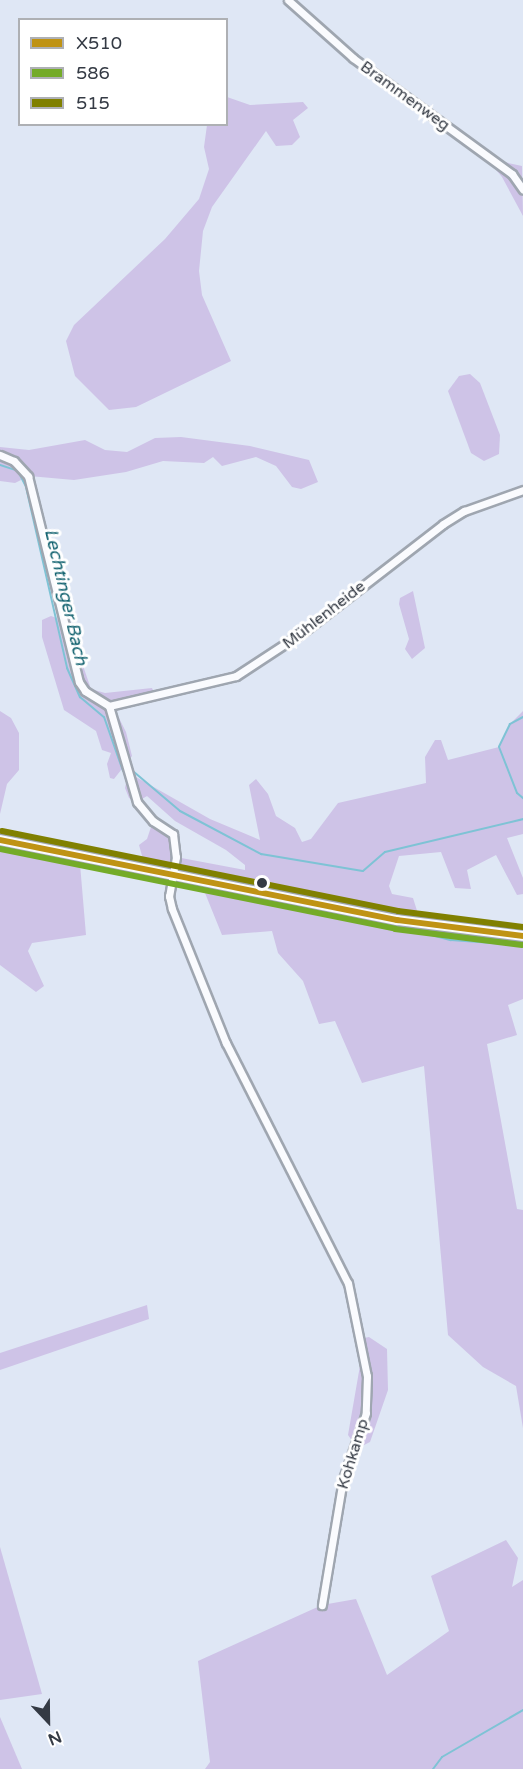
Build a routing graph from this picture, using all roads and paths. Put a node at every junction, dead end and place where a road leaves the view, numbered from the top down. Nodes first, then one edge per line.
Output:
1 (288, 0) edge
2 (523, 190) edge
3 (0, 455) edge
4 (523, 490) edge
5 (109, 706) junction
6 (0, 840) edge
7 (172, 876) junction
8 (523, 936) edge
9 (322, 1605) dead end

1 - 2 street, Brammenweg
3 - 5 street
4 - 5 street, Mühlenheide
5 - 7 street, Kohkamp
6 - 7 main road
7 - 8 main road
7 - 9 street, Kohkamp

